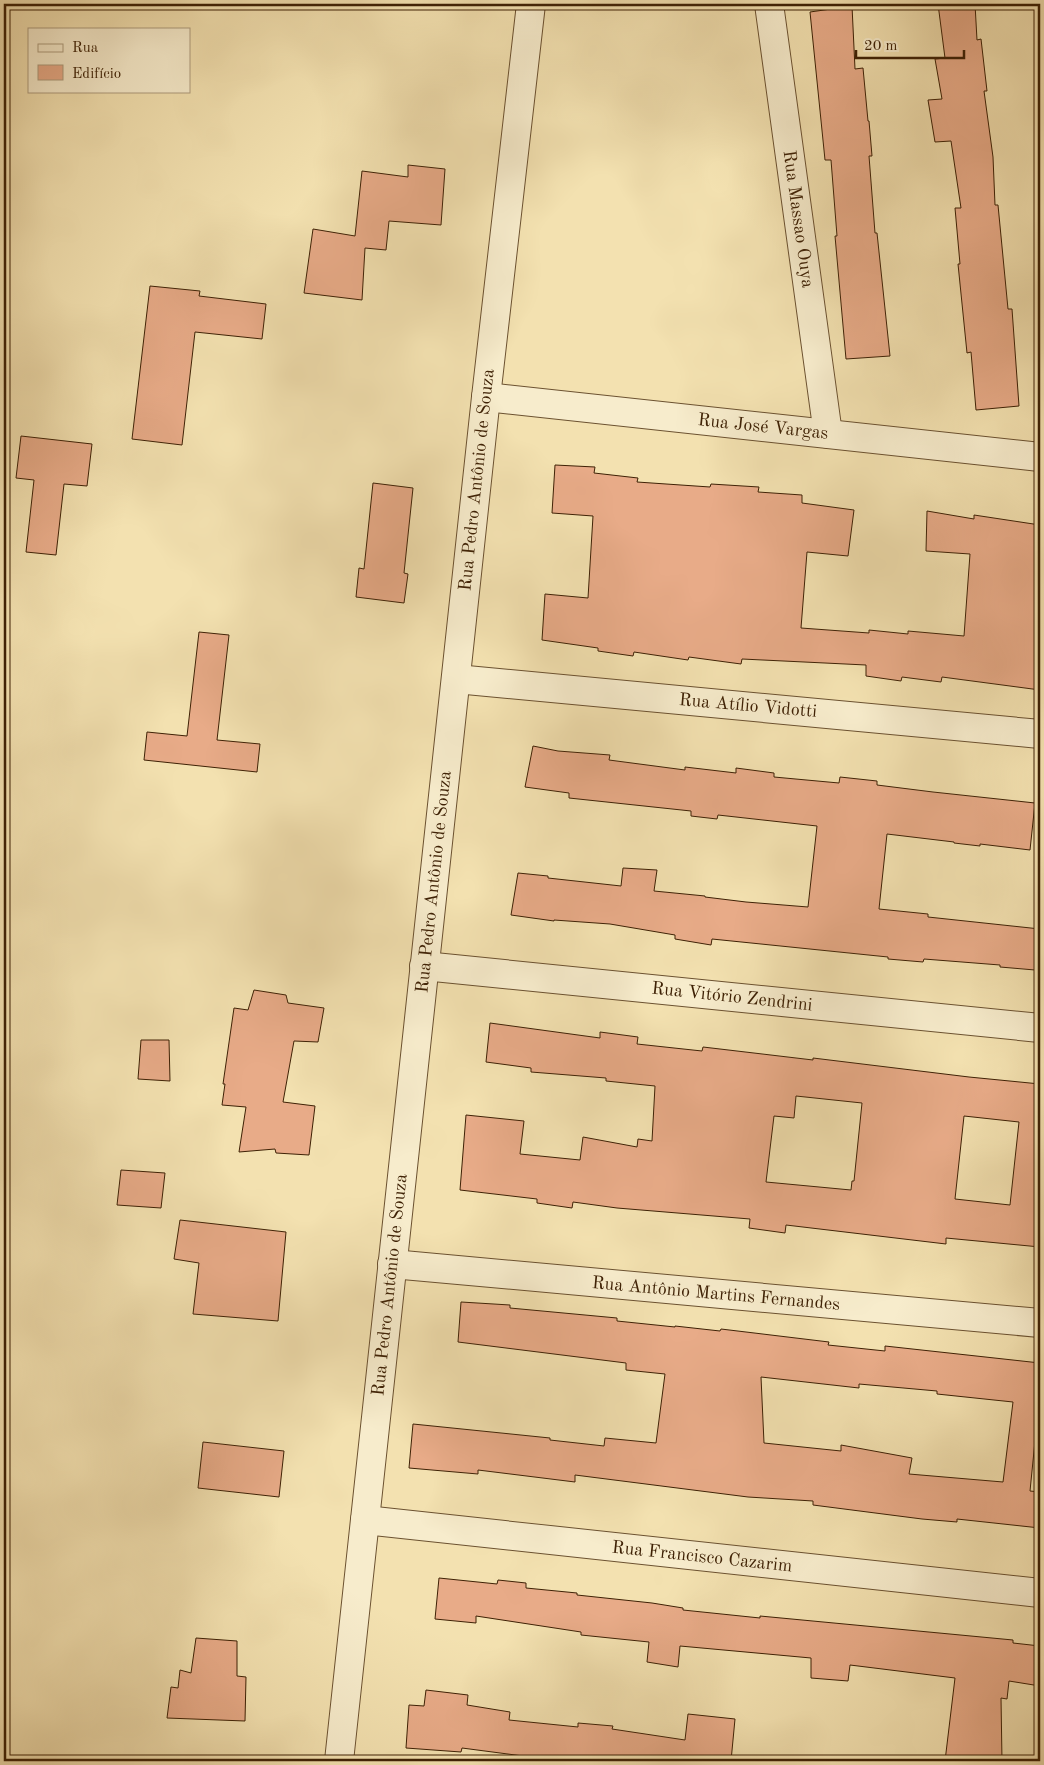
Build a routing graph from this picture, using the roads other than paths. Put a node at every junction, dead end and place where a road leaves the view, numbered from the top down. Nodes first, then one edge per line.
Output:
1 (531, 4) edge
2 (769, 4) edge
3 (486, 397) junction
4 (828, 434) junction
5 (1040, 457) edge
6 (456, 679) junction
7 (1040, 734) edge
8 (424, 966) junction
9 (1040, 1028) edge
10 (392, 1264) junction
11 (1040, 1323) edge
12 (365, 1520) junction
13 (1040, 1593) edge
14 (339, 1761) edge

1 - 3 street, Rua Pedro Antônio de Souza
2 - 4 street, Rua Massao Ouya
3 - 4 street, Rua José Vargas
3 - 6 street, Rua Pedro Antônio de Souza
4 - 5 street, Rua José Vargas
6 - 7 street, Rua Atílio Vidotti
6 - 8 street, Rua Pedro Antônio de Souza
8 - 9 street, Rua Vitório Zendrini
8 - 10 street, Rua Pedro Antônio de Souza
10 - 11 street, Rua Antônio Martins Fernandes
10 - 12 street, Rua Pedro Antônio de Souza
12 - 13 street, Rua Francisco Cazarim
12 - 14 street, Rua Pedro Antônio de Souza

